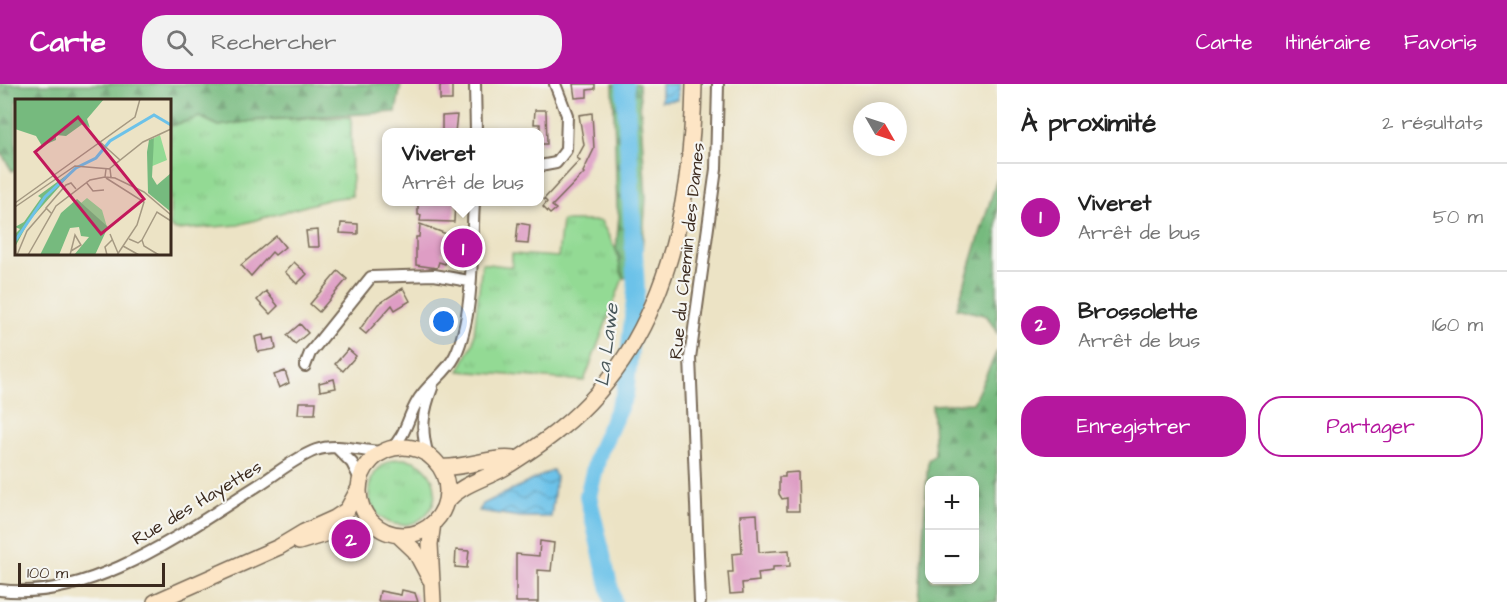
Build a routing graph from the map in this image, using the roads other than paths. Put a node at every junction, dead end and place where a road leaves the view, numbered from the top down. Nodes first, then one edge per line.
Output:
1 (476, 84) edge
2 (555, 84) edge
3 (694, 84) edge
4 (718, 84) edge
5 (476, 128) edge
6 (544, 165) edge
7 (474, 206) edge
8 (469, 281) junction
9 (305, 366) dead end
10 (434, 382) junction
11 (337, 448) junction
12 (387, 451) junction
13 (428, 455) junction
14 (514, 459) junction
15 (440, 467) junction
16 (360, 485) junction
17 (446, 502) junction
18 (434, 524) junction
19 (376, 526) junction
20 (398, 535) junction
21 (279, 547) junction
22 (431, 582) junction
23 (0, 590) edge
24 (155, 602) edge
25 (433, 602) edge
26 (700, 602) edge

1 - 5 street
2 - 6 street
3 - 14 main road
4 - 26 street, Rue du Chemin des Dames
7 - 8 street
8 - 9 street
8 - 10 street
10 - 12 street
10 - 13 street
11 - 12 street, Rue des Hayettes
11 - 16 street
11 - 23 street, Rue des Hayettes
12 - 13 main road
12 - 16 main road
13 - 15 main road
14 - 15 main road
14 - 17 main road
15 - 17 main road
16 - 19 main road
16 - 21 main road
17 - 18 main road
18 - 20 main road
18 - 22 main road
19 - 20 main road
19 - 21 main road
20 - 22 main road
21 - 24 main road
22 - 25 main road

